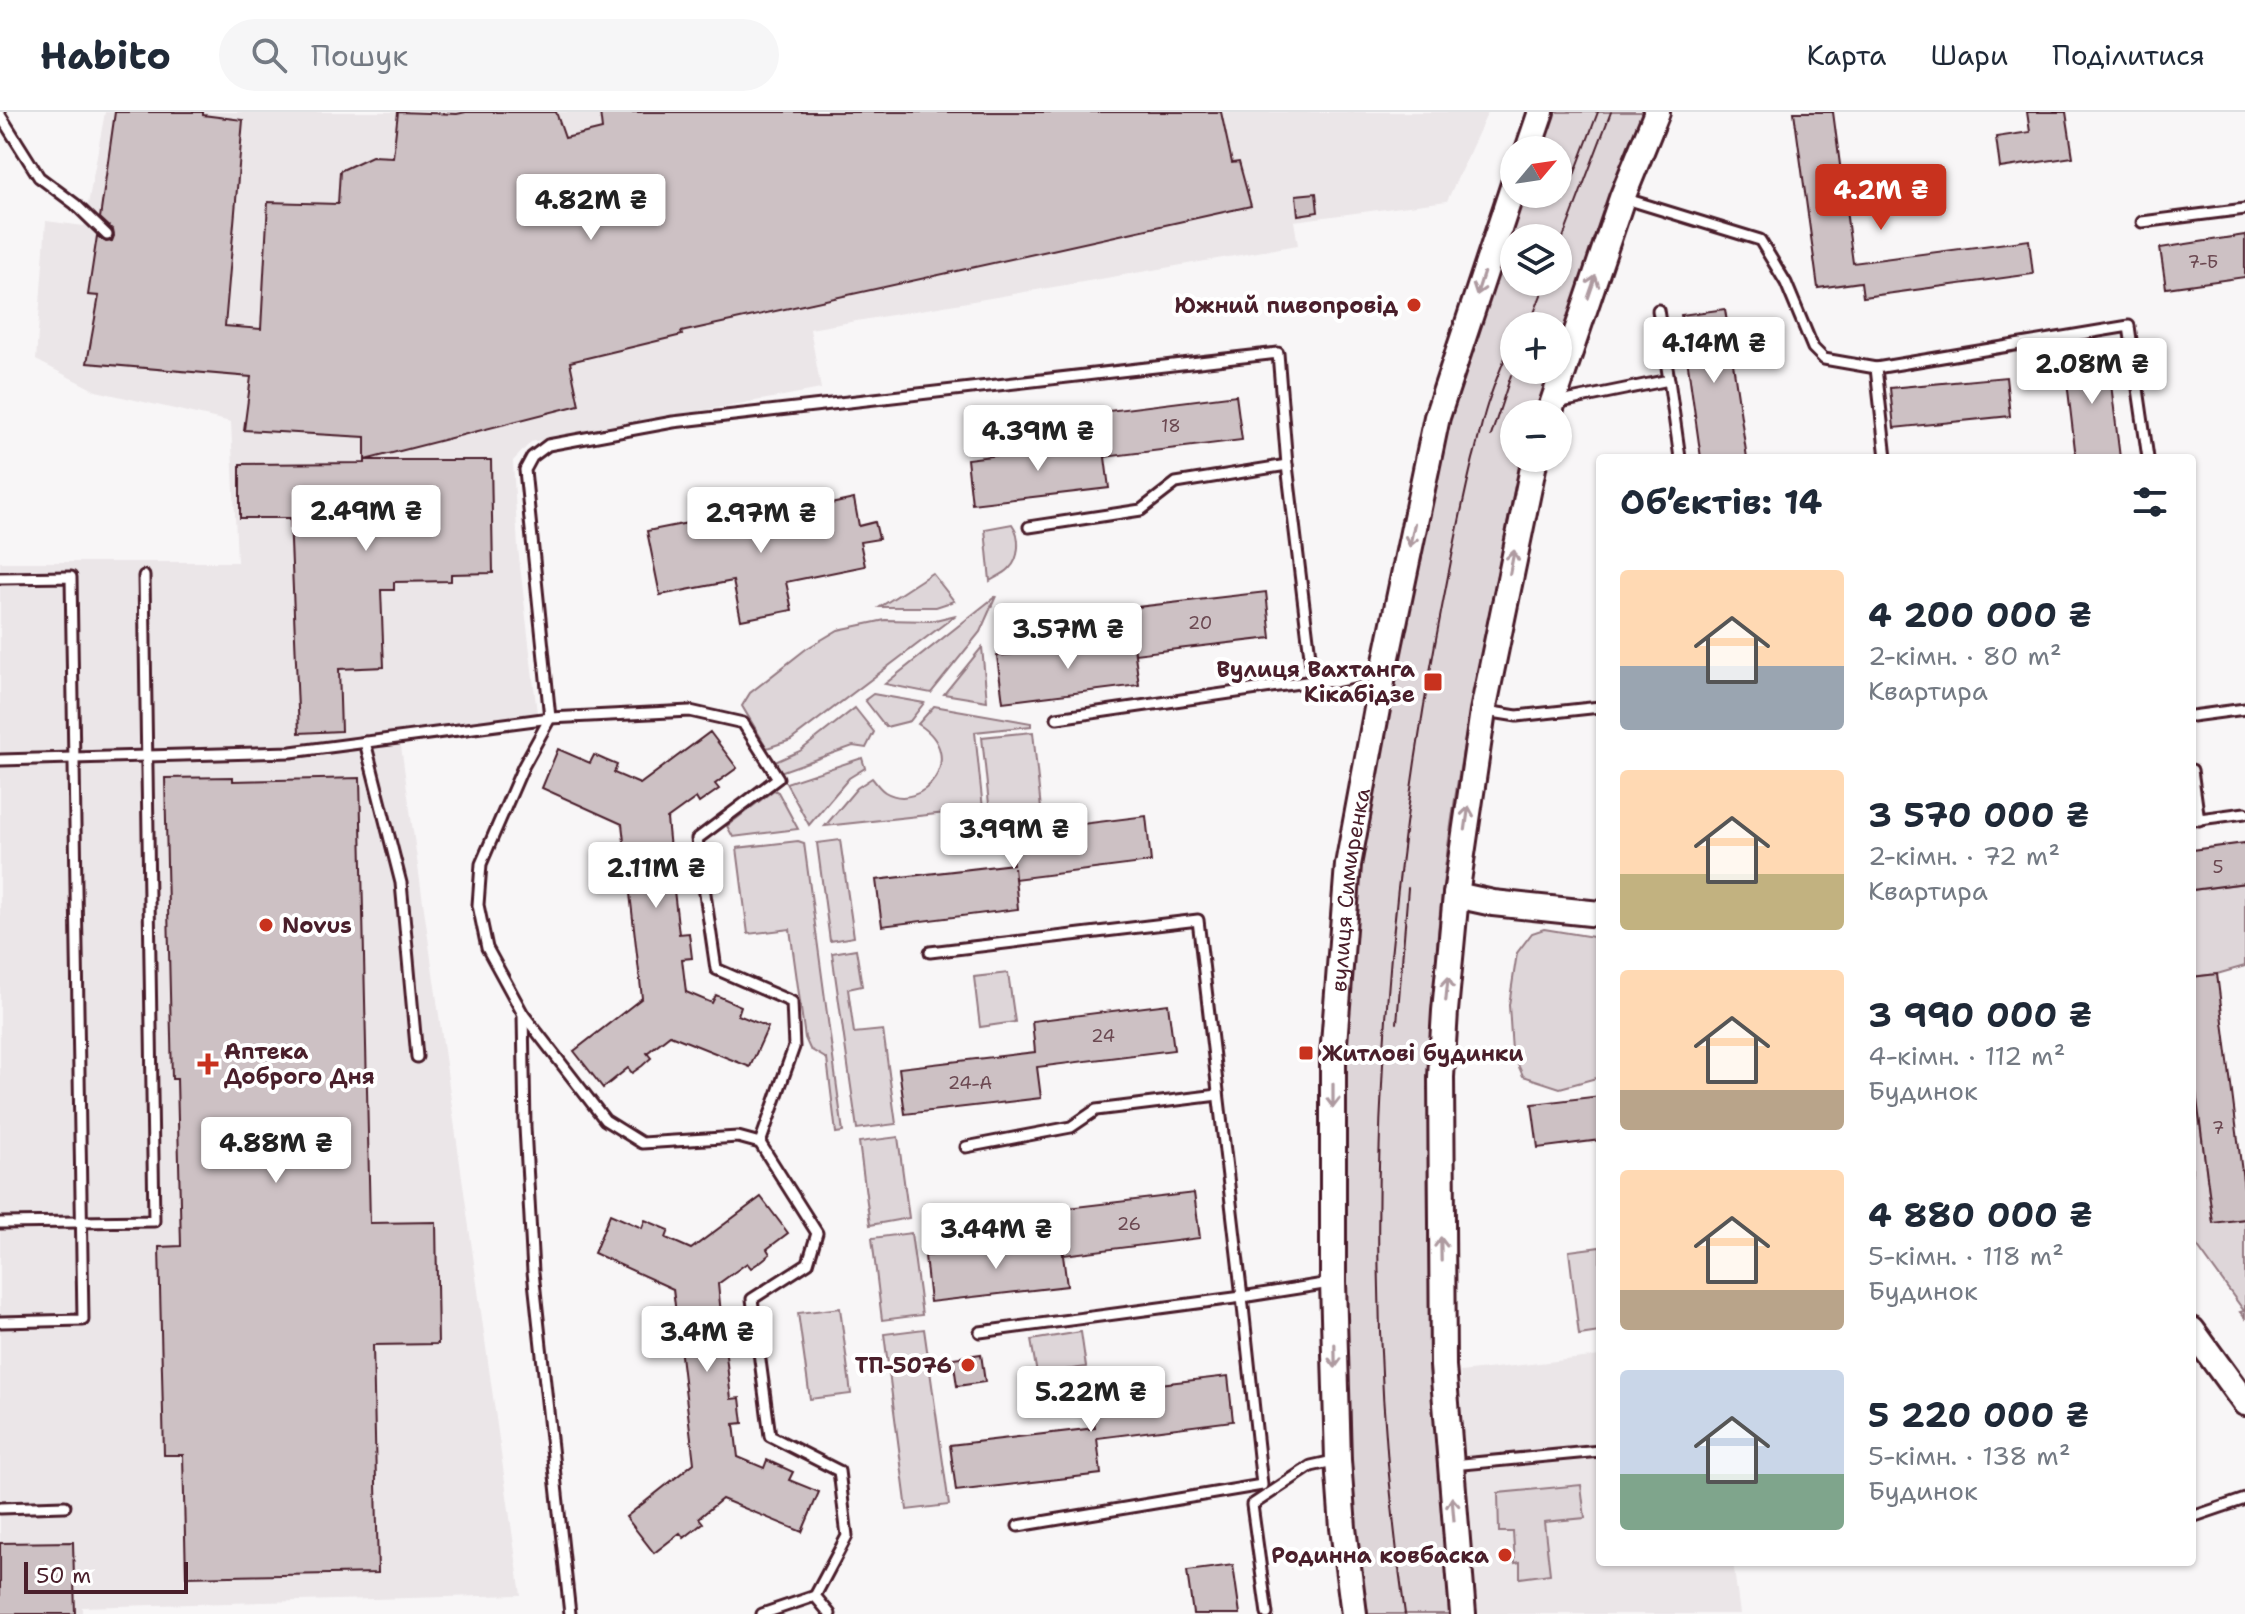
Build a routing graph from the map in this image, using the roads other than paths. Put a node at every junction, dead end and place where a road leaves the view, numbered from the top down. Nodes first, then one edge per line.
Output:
1 (1541, 112) edge
2 (1657, 112) edge
3 (0, 115) edge
4 (1533, 136) edge
5 (1622, 198) junction
6 (1506, 208) edge
7 (2245, 209) edge
8 (2142, 222) dead end
9 (107, 235) dead end
10 (1658, 310) dead end
11 (1876, 368) junction
12 (1669, 380) junction
13 (1554, 400) edge
14 (1572, 404) edge
15 (1679, 454) edge
16 (1886, 454) edge
17 (2147, 454) edge
18 (1287, 465) junction
19 (1532, 472) edge
20 (1029, 527) dead end
21 (144, 576) dead end
22 (0, 578) edge
23 (1384, 671) junction
24 (1313, 681) junction
25 (1596, 707) edge
26 (2245, 709) edge
27 (1483, 711) junction
28 (2196, 715) edge
29 (550, 718) junction
30 (1057, 718) dead end
31 (365, 742) junction
32 (147, 757) junction
33 (74, 758) junction
34 (0, 760) edge
35 (2245, 813) edge
36 (2196, 820) edge
37 (1456, 895) junction
38 (1596, 914) edge
39 (930, 952) dead end
40 (523, 1014) junction
41 (417, 1057) dead end
42 (1218, 1095) junction
43 (760, 1143) junction
44 (966, 1147) dead end
45 (82, 1222) junction
46 (0, 1223) edge
47 (1333, 1282) junction
48 (1242, 1297) junction
49 (0, 1322) edge
50 (980, 1332) dead end
51 (2196, 1336) edge
52 (2245, 1403) edge
53 (1596, 1451) edge
54 (1338, 1460) junction
55 (1449, 1465) junction
56 (2245, 1499) edge
57 (65, 1506) dead end
58 (0, 1508) edge
59 (2196, 1516) edge
60 (1018, 1526) dead end
61 (815, 1596) junction
62 (570, 1614) edge
63 (762, 1614) edge
64 (830, 1614) edge
65 (1267, 1614) edge
66 (1354, 1614) edge
67 (1463, 1614) edge

1 - 4 street
2 - 5 street
3 - 9 lane
5 - 11 lane
13 -> 5 street
6 -> 23 street, вулиця Симиренка
7 - 8 lane
10 - 12 lane
11 - 16 lane
11 - 17 lane
12 - 14 lane
12 - 15 lane
18 - 20 lane
18 - 24 lane
18 - 29 lane
27 -> 19 street
21 - 32 lane
22 - 33 lane
23 - 24 lane
23 -> 47 street, вулиця Симиренка
24 - 30 lane
25 - 27 lane
26 - 28 lane
37 -> 27 street
29 - 31 lane
29 - 40 lane
29 - 43 lane
31 - 32 lane
31 - 41 lane
32 - 33 lane
32 - 45 lane
33 - 34 lane
33 - 45 lane
35 - 36 lane
37 - 38 street
55 -> 37 street
39 - 42 lane
40 - 43 lane
40 - 62 lane
42 - 44 lane
42 - 48 lane
43 - 61 lane
45 - 46 lane
45 - 49 lane
47 - 48 lane
47 -> 54 street, вулиця Симиренка
48 - 50 lane
48 - 60 lane
51 - 52 street
53 - 55 lane
54 - 65 lane
54 - 66 street, вулиця Симиренка
67 -> 55 street
56 - 59 lane
57 - 58 lane
61 - 63 lane
61 - 64 lane

